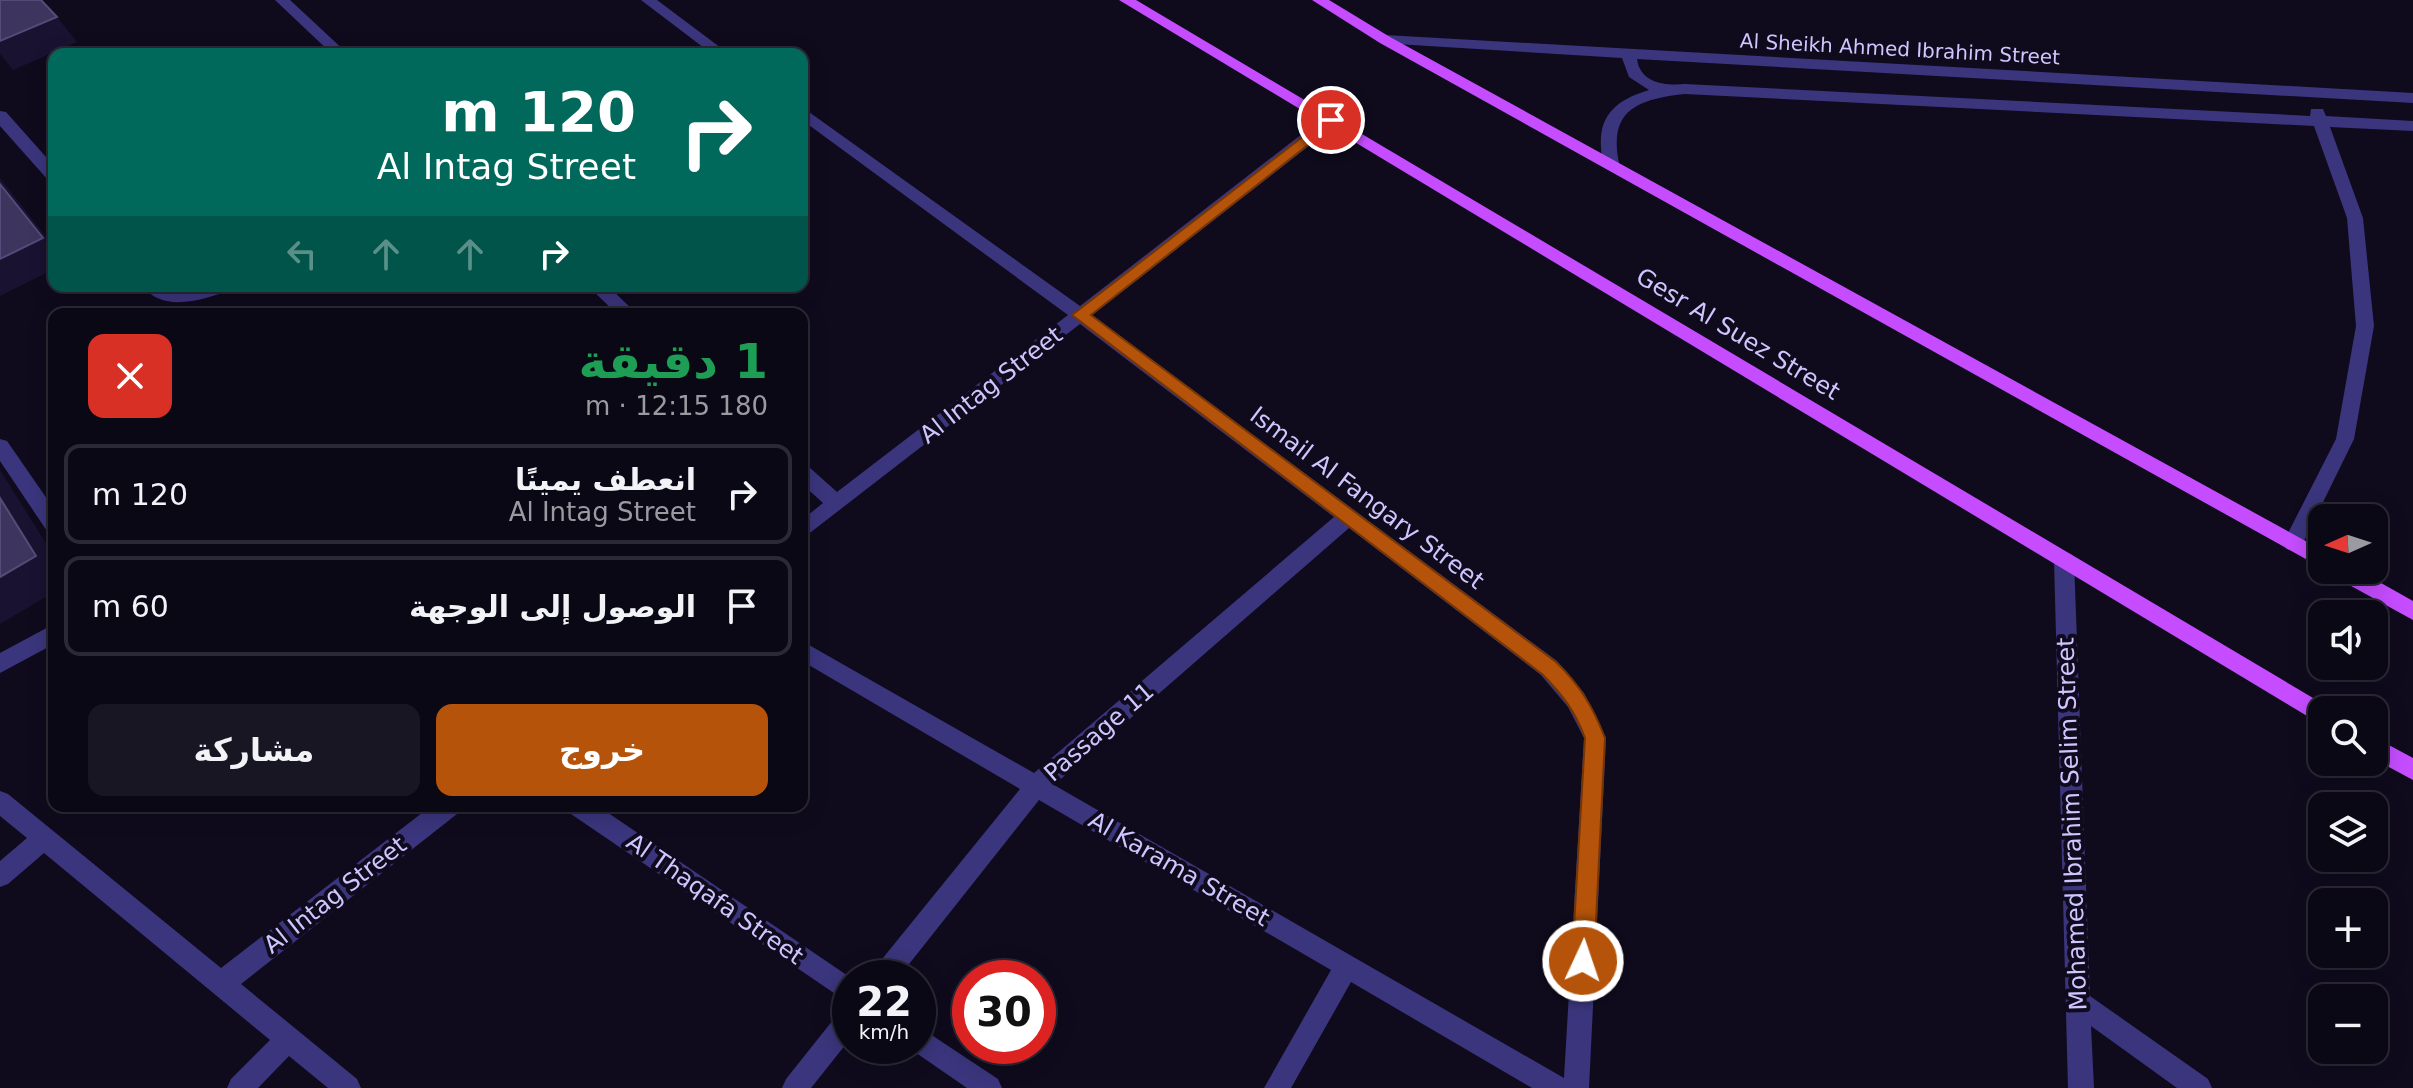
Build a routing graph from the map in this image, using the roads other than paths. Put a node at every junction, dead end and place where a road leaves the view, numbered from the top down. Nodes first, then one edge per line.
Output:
1 (282, 0) edge
2 (648, 0) edge
3 (1126, 0) edge
4 (1319, 0) edge
5 (1385, 40) junction
6 (334, 48) edge
7 (714, 48) edge
8 (1630, 54) junction
9 (1665, 90) junction
10 (2305, 92) junction
11 (2413, 98) edge
12 (0, 116) edge
13 (808, 116) edge
14 (1331, 120) junction
15 (2322, 122) junction
16 (2413, 126) edge
17 (1611, 163) junction
18 (48, 169) edge
19 (161, 292) edge
20 (200, 292) edge
21 (603, 292) edge
22 (618, 308) edge
23 (1080, 315) junction
24 (0, 446) edge
25 (808, 477) edge
26 (837, 504) junction
27 (48, 516) edge
28 (1348, 517) junction
29 (808, 526) edge
30 (2293, 543) junction
31 (2308, 552) edge
32 (2064, 560) junction
33 (2365, 584) edge
34 (2413, 611) edge
35 (48, 636) edge
36 (808, 653) edge
37 (0, 664) edge
38 (2308, 707) edge
39 (2388, 755) edge
40 (2413, 770) edge
41 (1036, 786) junction
42 (0, 802) edge
43 (441, 812) edge
44 (588, 812) edge
45 (44, 838) junction
46 (0, 876) edge
47 (897, 960) edge
48 (1347, 966) junction
49 (832, 980) edge
50 (221, 984) junction
51 (2077, 1001) junction
52 (288, 1039) junction
53 (832, 1042) edge
54 (936, 1051) edge
55 (240, 1088) edge
56 (348, 1088) edge
57 (795, 1088) edge
58 (989, 1088) edge
59 (1277, 1088) edge
60 (1556, 1088) edge
61 (1576, 1088) edge
62 (2081, 1088) edge
63 (2199, 1088) edge

1 - 6 street
2 - 7 street
3 - 14 main road, Gesr Al Suez Street
4 - 5 main road
5 - 8 street, Al Sheikh Ahmed Ibrahim Street
5 - 17 main road
8 - 9 street
8 - 10 street, Al Sheikh Ahmed Ibrahim Street
9 - 15 street
9 - 17 street
10 - 11 street, Al Sheikh Ahmed Ibrahim Street
10 - 15 street
12 - 18 street
13 - 23 street, Ismail Al Fangary Street
14 - 23 street, Al Intag Street
14 - 32 main road, Gesr Al Suez Street
15 - 16 street
15 - 30 street
17 - 30 main road
19 - 20 street
21 - 22 street
23 - 26 street, Al Intag Street
23 - 28 street, Ismail Al Fangary Street
24 - 27 street
25 - 26 street
26 - 29 street, Al Intag Street
28 - 41 street, Passage 11
28 - 61 street, Ismail Al Fangary Street
30 - 31 main road
32 - 38 main road, Gesr Al Suez Street
32 - 51 street, Mohamed Ibrahim Selim Street
33 - 34 main road
35 - 37 street
36 - 41 street, Al Karama Street
39 - 40 main road
41 - 47 street, Passage 11
41 - 48 street, Al Karama Street
42 - 45 street
43 - 50 street, Al Intag Street
44 - 49 street, Al Thaqafa Street
45 - 46 street
45 - 50 street
48 - 59 street
48 - 60 street, Al Karama Street
50 - 52 street
51 - 62 street, Mohamed Ibrahim Selim Street
51 - 63 street
52 - 55 street
52 - 56 street
53 - 57 street
54 - 58 street

